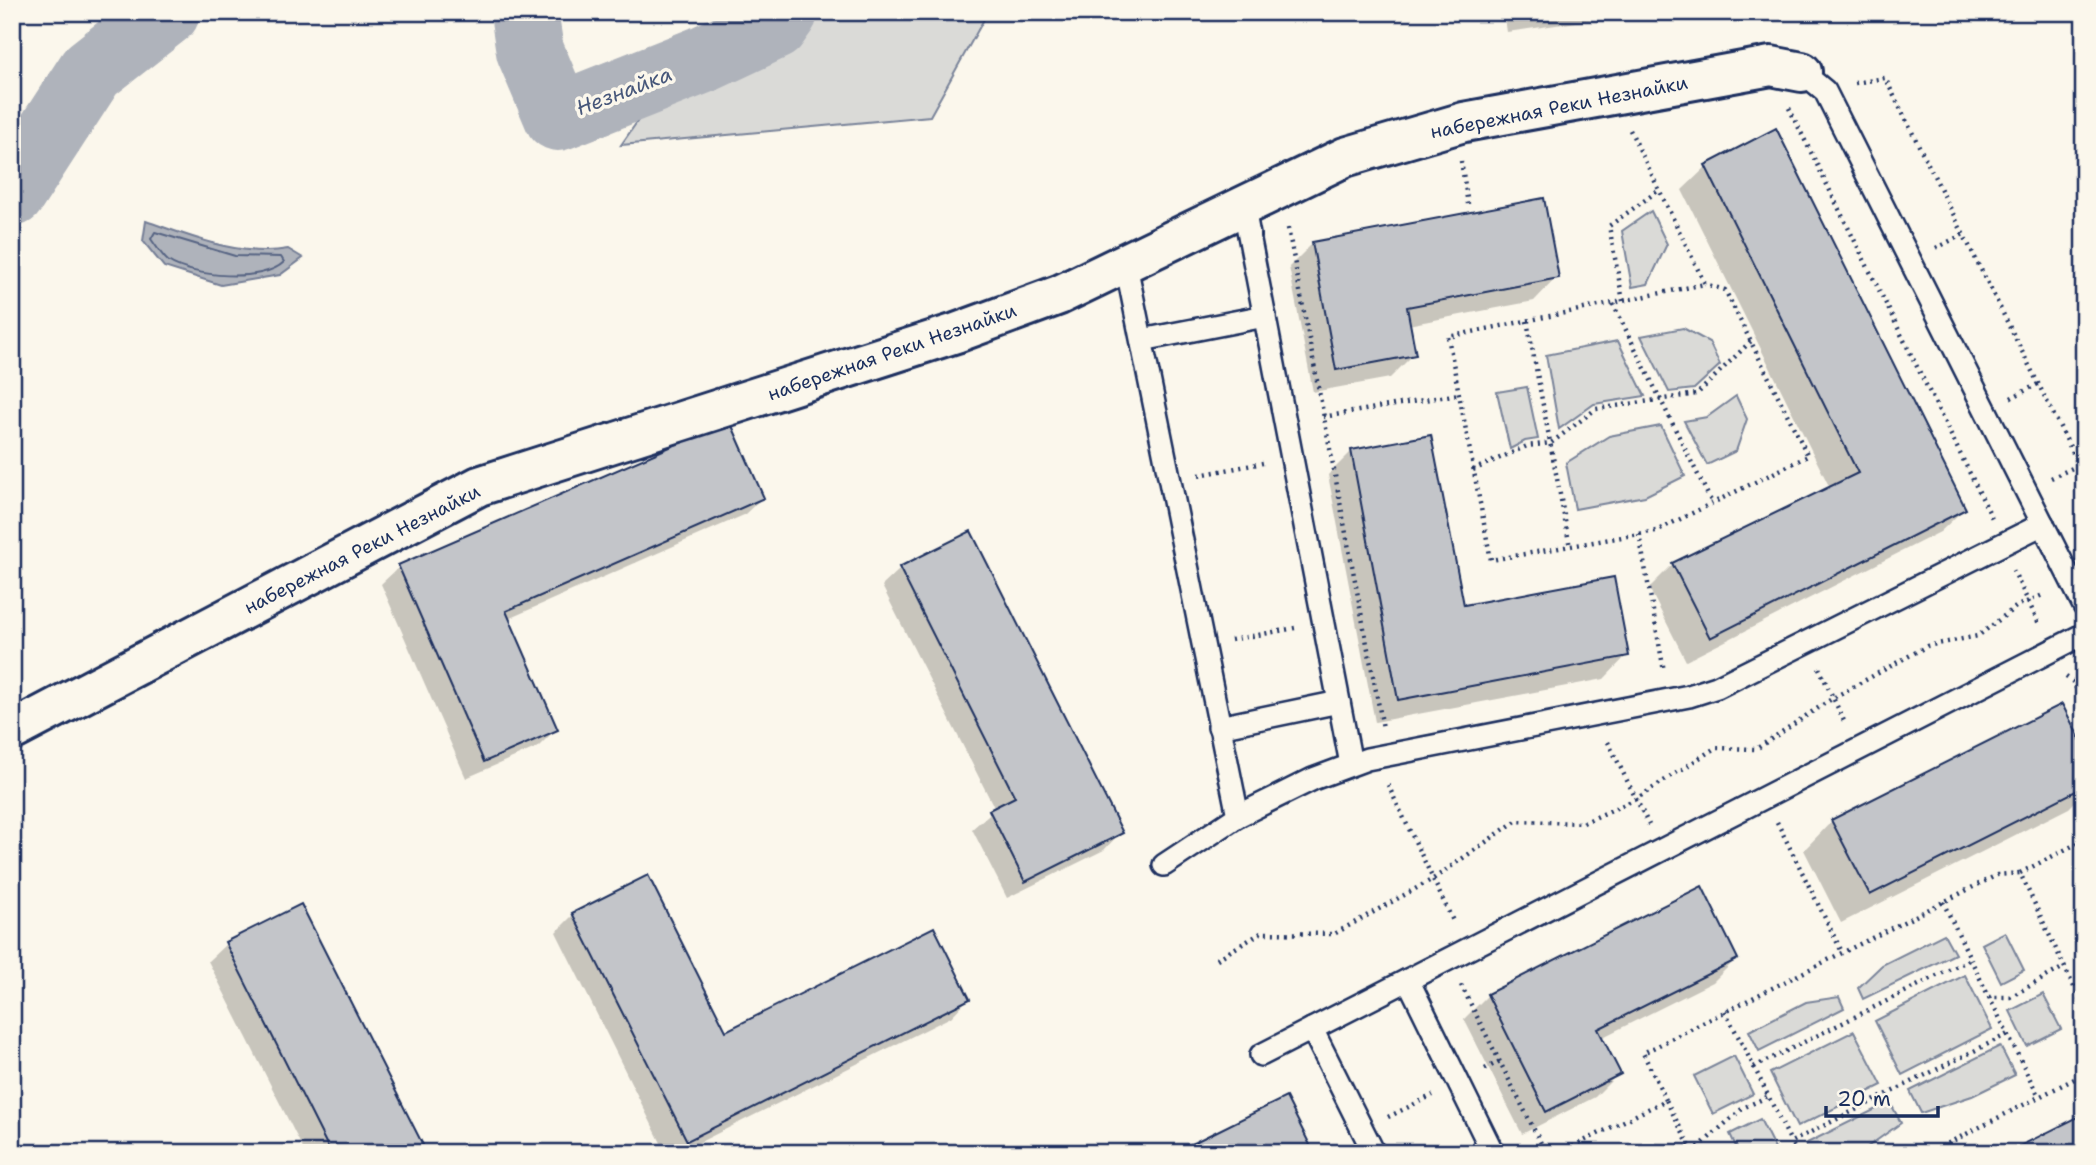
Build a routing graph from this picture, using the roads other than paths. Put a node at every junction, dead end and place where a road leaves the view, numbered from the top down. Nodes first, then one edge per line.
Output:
1 (1812, 80) joint
2 (1243, 204) junction
3 (1125, 260) junction
4 (1265, 316) junction
5 (1143, 340) junction
6 (2043, 524) junction
7 (2084, 606) edge
8 (2084, 634) edge
9 (1339, 702) junction
10 (1219, 727) junction
11 (12, 732) edge
12 (1351, 764) junction
13 (1238, 816) junction
14 (1164, 865) dead end
15 (1408, 980) junction
16 (1312, 1029) junction
17 (1261, 1055) dead end
18 (1374, 1153) edge
19 (1493, 1153) edge

1 - 2 street, набережная Реки Незнайки
1 - 6 lane
2 - 3 street, набережная Реки Незнайки
2 - 4 lane
3 - 5 lane
3 - 11 street, набережная Реки Незнайки
4 - 5 lane
4 - 9 lane
5 - 10 lane
6 - 7 lane
6 - 12 lane
8 - 15 lane
9 - 10 lane
9 - 12 lane
10 - 13 lane
12 - 13 lane
13 - 14 lane
15 - 16 lane
15 - 19 lane
16 - 17 lane
16 - 18 lane

